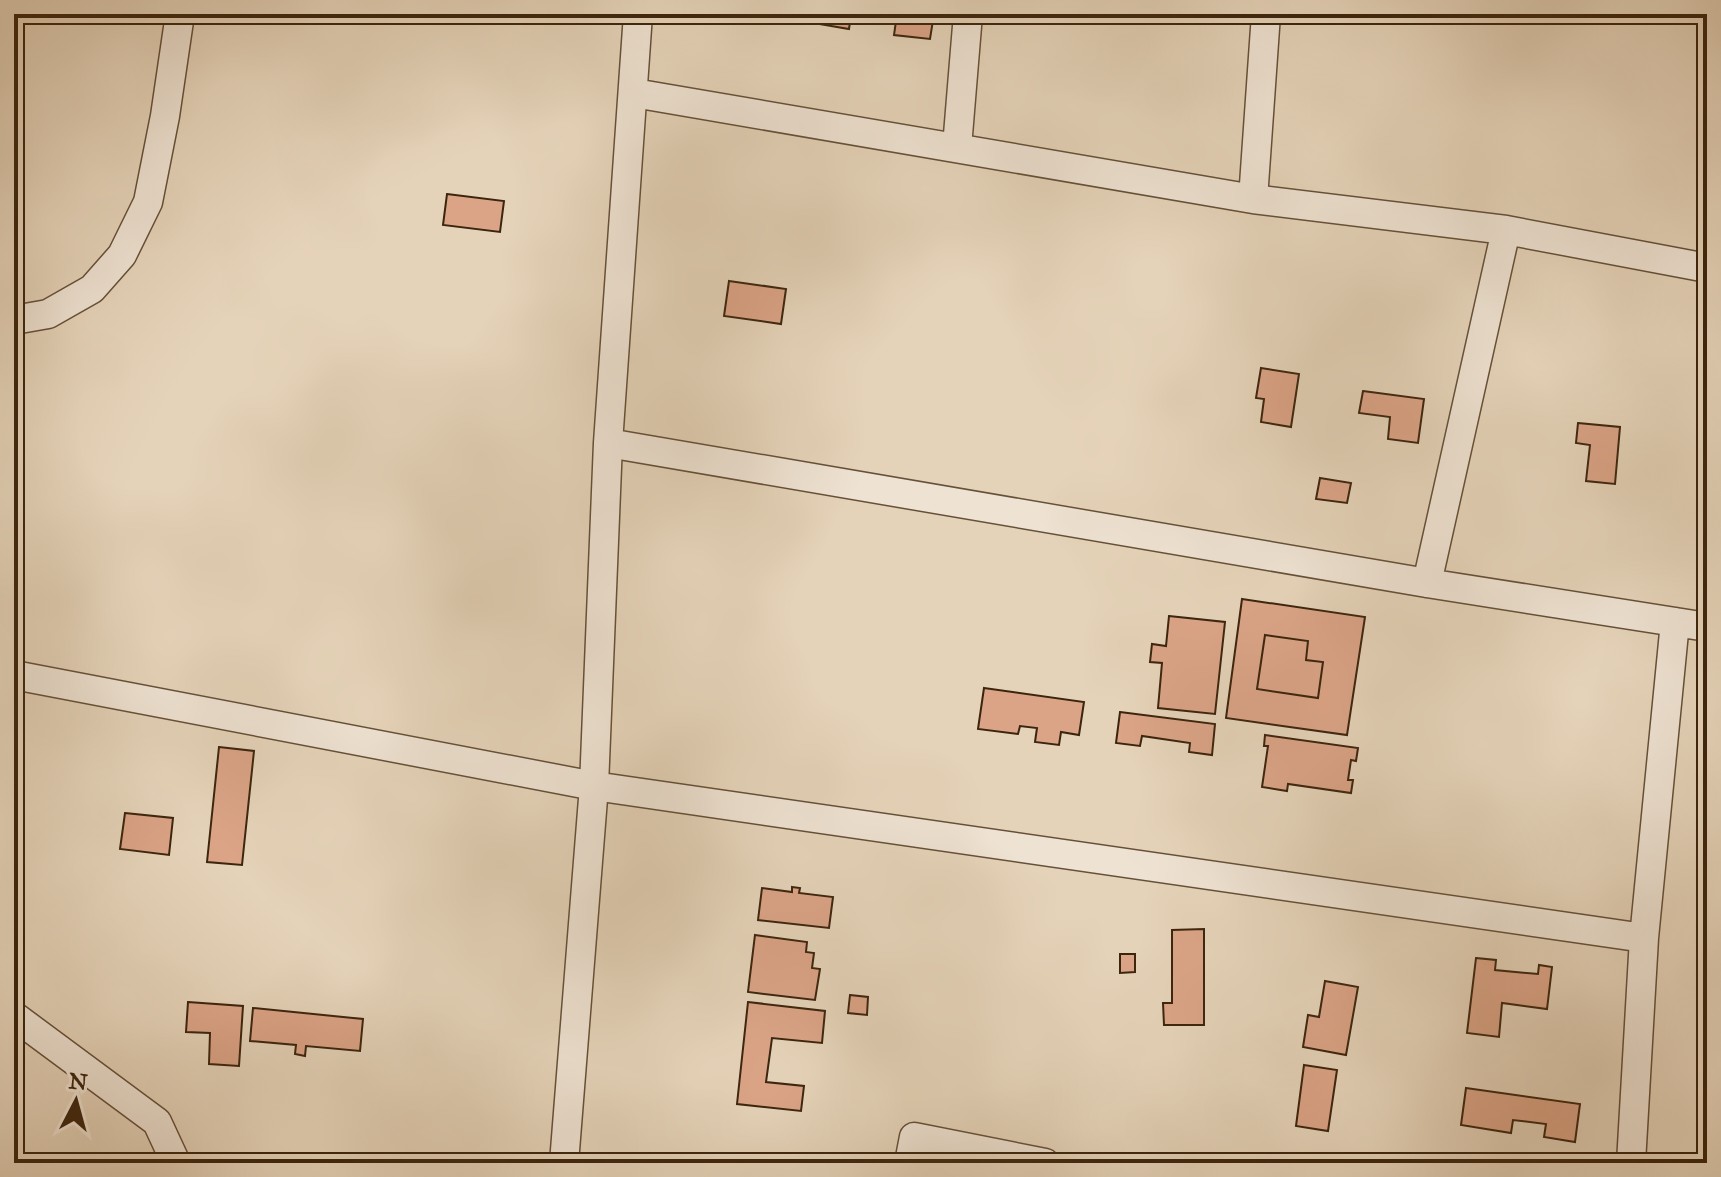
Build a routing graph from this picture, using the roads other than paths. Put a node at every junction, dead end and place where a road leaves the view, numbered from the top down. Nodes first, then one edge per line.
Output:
1 (180, 14) edge
2 (638, 14) edge
3 (968, 14) edge
4 (1266, 14) edge
5 (634, 93) junction
6 (957, 147) junction
7 (1253, 199) junction
8 (1506, 230) junction
9 (1707, 268) edge
10 (14, 320) edge
11 (608, 443) junction
12 (1427, 583) junction
13 (1675, 622) junction
14 (1707, 627) edge
15 (14, 675) edge
16 (594, 786) junction
17 (1644, 938) junction
18 (14, 1016) edge
19 (176, 1163) edge
20 (564, 1163) edge
21 (909, 1163) edge
22 (1045, 1163) edge
23 (1631, 1163) edge

1 - 10 street
2 - 5 street
3 - 6 street
4 - 7 street
5 - 6 street
5 - 11 street
6 - 7 street
7 - 8 street
8 - 9 street
8 - 12 street
11 - 12 street
11 - 16 street
12 - 13 street
13 - 14 street
13 - 17 street
15 - 16 street
16 - 17 street
16 - 20 street
17 - 23 street
18 - 19 street
21 - 22 street

